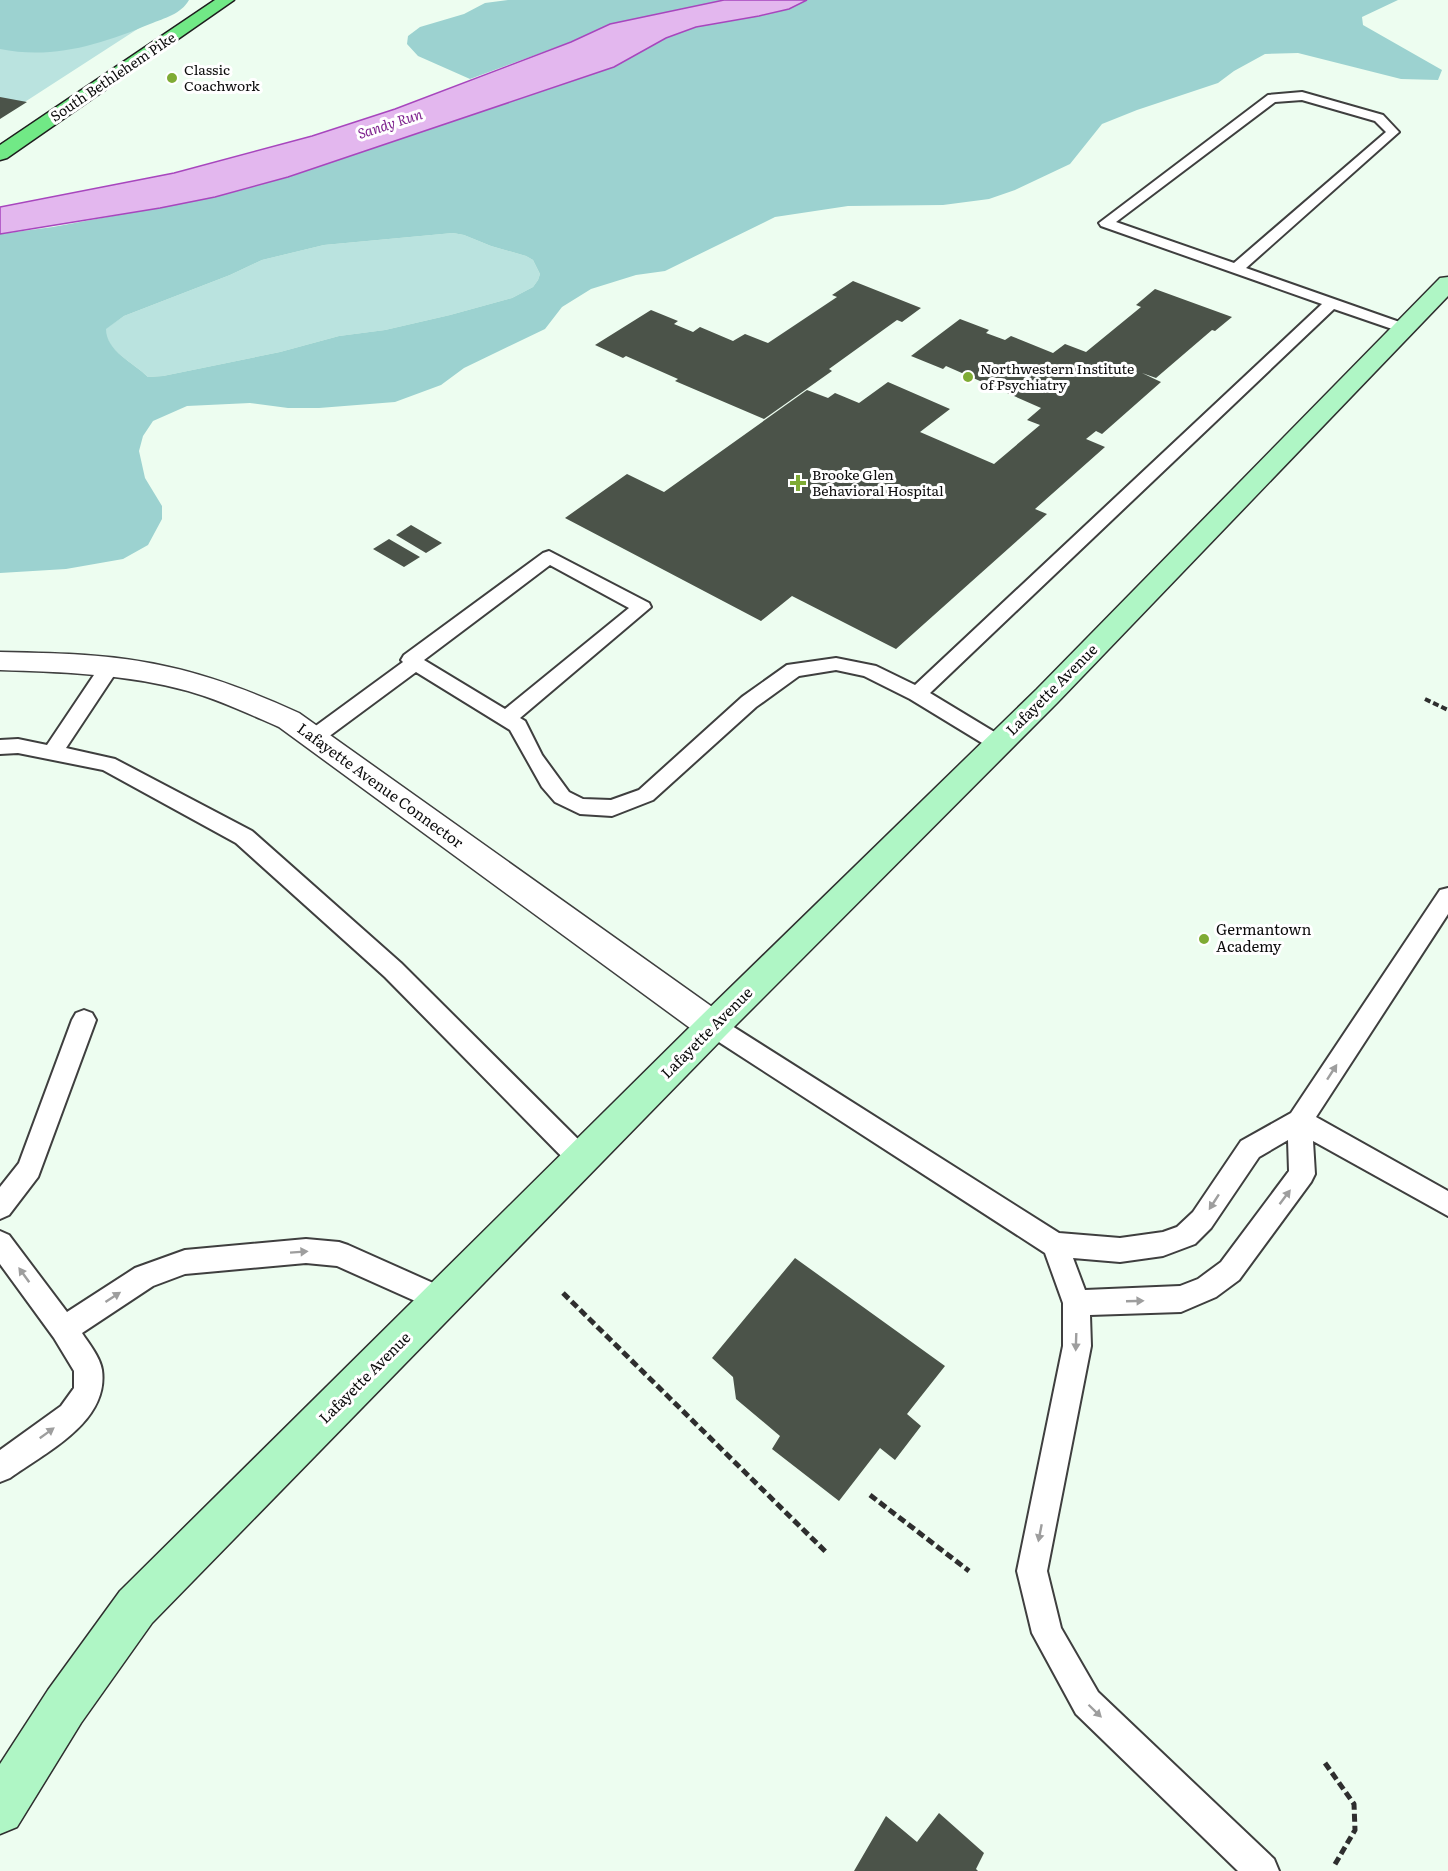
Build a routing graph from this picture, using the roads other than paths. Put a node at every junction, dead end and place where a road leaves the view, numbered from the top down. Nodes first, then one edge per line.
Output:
1 (226, 0) edge
2 (0, 154) edge
3 (1236, 269) junction
4 (1448, 283) edge
5 (1332, 303) junction
6 (1403, 328) junction
7 (0, 661) edge
8 (415, 663) junction
9 (109, 668) junction
10 (917, 694) junction
11 (506, 719) junction
12 (313, 738) junction
13 (999, 744) junction
14 (0, 747) edge
15 (52, 753) junction
16 (1448, 896) edge
17 (84, 1020) dead end
18 (713, 1026) junction
19 (1300, 1121) junction
20 (581, 1159) junction
21 (1448, 1204) edge
22 (0, 1207) edge
23 (0, 1243) edge
24 (1055, 1245) junction
25 (442, 1299) junction
26 (1076, 1303) junction
27 (64, 1329) junction
28 (0, 1468) edge
29 (0, 1810) edge
30 (1246, 1864) edge

1 - 2 main road, South Bethlehem Pike
3 - 3 lane
3 - 5 lane
4 - 6 main road, Lafayette Avenue
5 - 6 lane
5 - 10 lane
6 - 13 main road, Lafayette Avenue
7 - 9 street, Lafayette Avenue Connector
8 - 11 lane
8 - 11 lane
8 - 12 lane
9 - 12 street, Lafayette Avenue Connector
9 - 15 lane
10 - 11 lane
10 - 13 lane
12 - 18 street, Lafayette Avenue Connector
13 - 18 main road, Lafayette Avenue
14 - 15 lane
15 - 20 lane
19 -> 16 lane
17 - 22 lane
18 - 20 main road, Lafayette Avenue
18 - 24 lane
19 - 21 lane
19 -> 24 lane
26 -> 19 lane
20 - 25 main road, Lafayette Avenue
27 -> 23 lane
24 - 26 lane
27 -> 25 lane
25 - 29 main road, Lafayette Avenue
26 -> 30 lane
28 -> 27 lane

